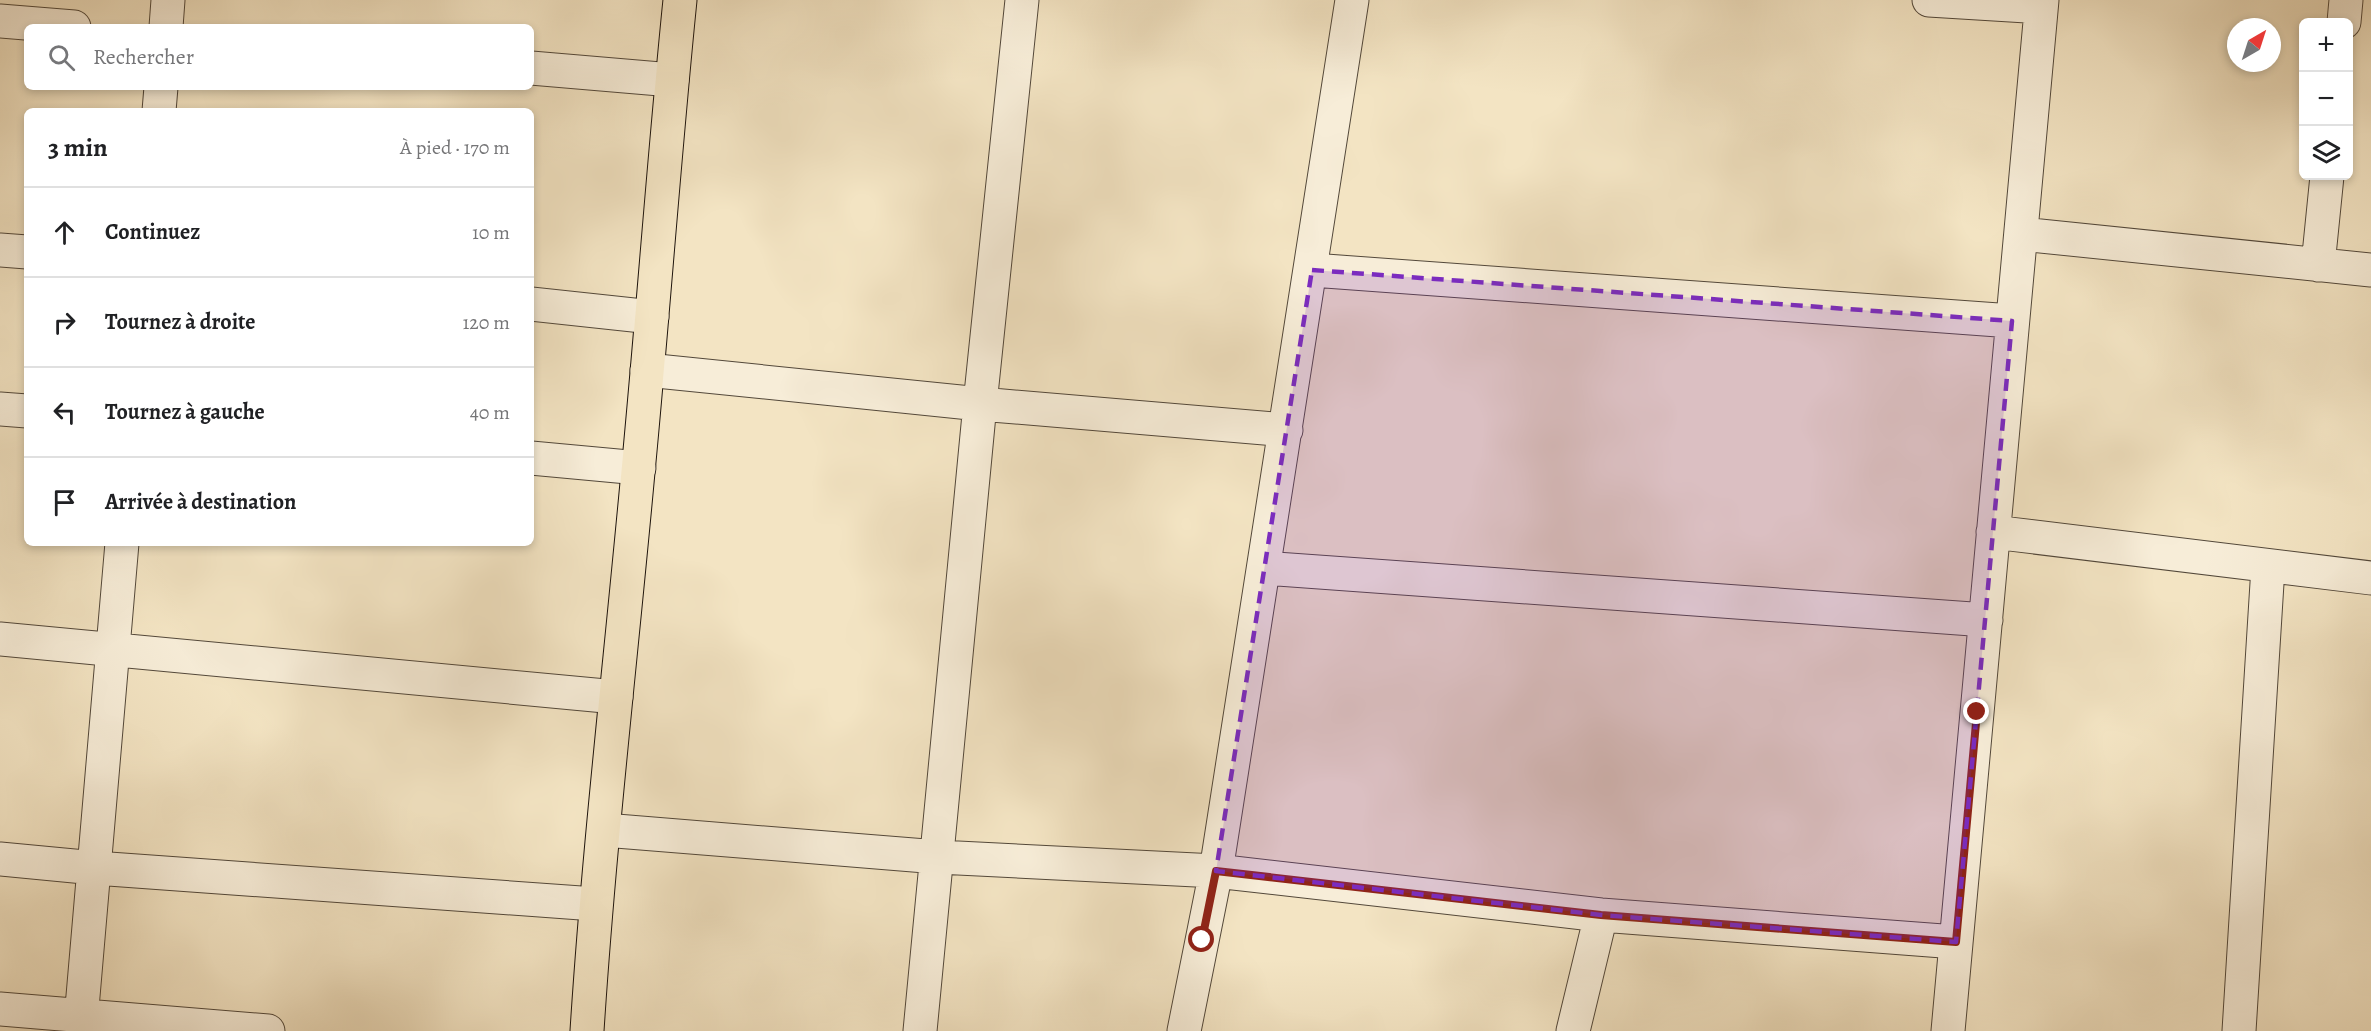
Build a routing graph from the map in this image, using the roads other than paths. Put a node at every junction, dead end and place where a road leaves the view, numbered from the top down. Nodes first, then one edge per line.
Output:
1 (168, 0) edge
2 (680, 0) edge
3 (1022, 0) edge
4 (1352, 0) edge
5 (1929, 0) edge
6 (2346, 0) edge
7 (2042, 4) edge
8 (2344, 18) edge
9 (0, 21) edge
10 (37, 24) edge
11 (166, 24) edge
12 (534, 68) edge
13 (672, 80) junction
14 (161, 90) edge
15 (159, 108) edge
16 (2327, 180) edge
17 (2021, 234) junction
18 (0, 250) edge
19 (24, 252) edge
20 (2318, 265) junction
21 (1312, 270) junction
22 (2371, 270) edge
23 (534, 304) edge
24 (652, 317) junction
25 (2012, 321) junction
26 (647, 370) junction
27 (980, 404) junction
28 (0, 409) edge
29 (24, 411) edge
30 (1286, 430) junction
31 (534, 458) edge
32 (639, 468) junction
33 (1993, 532) junction
34 (122, 546) edge
35 (2268, 567) junction
36 (1264, 568) junction
37 (2371, 578) edge
38 (1986, 620) junction
39 (0, 639) edge
40 (112, 650) junction
41 (616, 697) junction
42 (604, 830) junction
43 (938, 857) junction
44 (0, 859) edge
45 (95, 868) junction
46 (1216, 871) junction
47 (595, 904) junction
48 (1601, 915) junction
49 (1956, 942) junction
50 (0, 1009) edge
51 (80, 1023) edge
52 (268, 1031) edge
53 (587, 1031) edge
54 (920, 1031) edge
55 (1184, 1031) edge
56 (1573, 1031) edge
57 (1948, 1031) edge
58 (2239, 1031) edge

1 - 11 street
2 - 13 main road
3 - 27 street
4 - 21 street
5 - 7 street
6 - 8 street
7 - 17 street
9 - 10 street
12 - 13 street
13 - 24 main road
14 - 15 street
16 - 20 street
17 - 20 street
17 - 25 street
18 - 19 street
20 - 22 street
21 - 25 street
21 - 30 street
23 - 24 street
24 - 26 main road
25 - 33 street
26 - 27 street
26 - 32 main road
27 - 30 street
27 - 43 street
28 - 29 street
30 - 36 street
31 - 32 street
32 - 41 main road
33 - 35 street
33 - 38 street
34 - 40 street
35 - 37 street
35 - 58 street
36 - 38 street
36 - 46 street
38 - 49 street
39 - 40 street
40 - 41 street
40 - 45 street
41 - 42 main road
42 - 43 street
42 - 47 main road
43 - 46 street
43 - 54 street
44 - 45 street
45 - 47 street
45 - 51 street
46 - 48 street
46 - 55 street
47 - 53 main road
48 - 49 street
48 - 56 street
49 - 57 street
50 - 51 street
51 - 52 street

